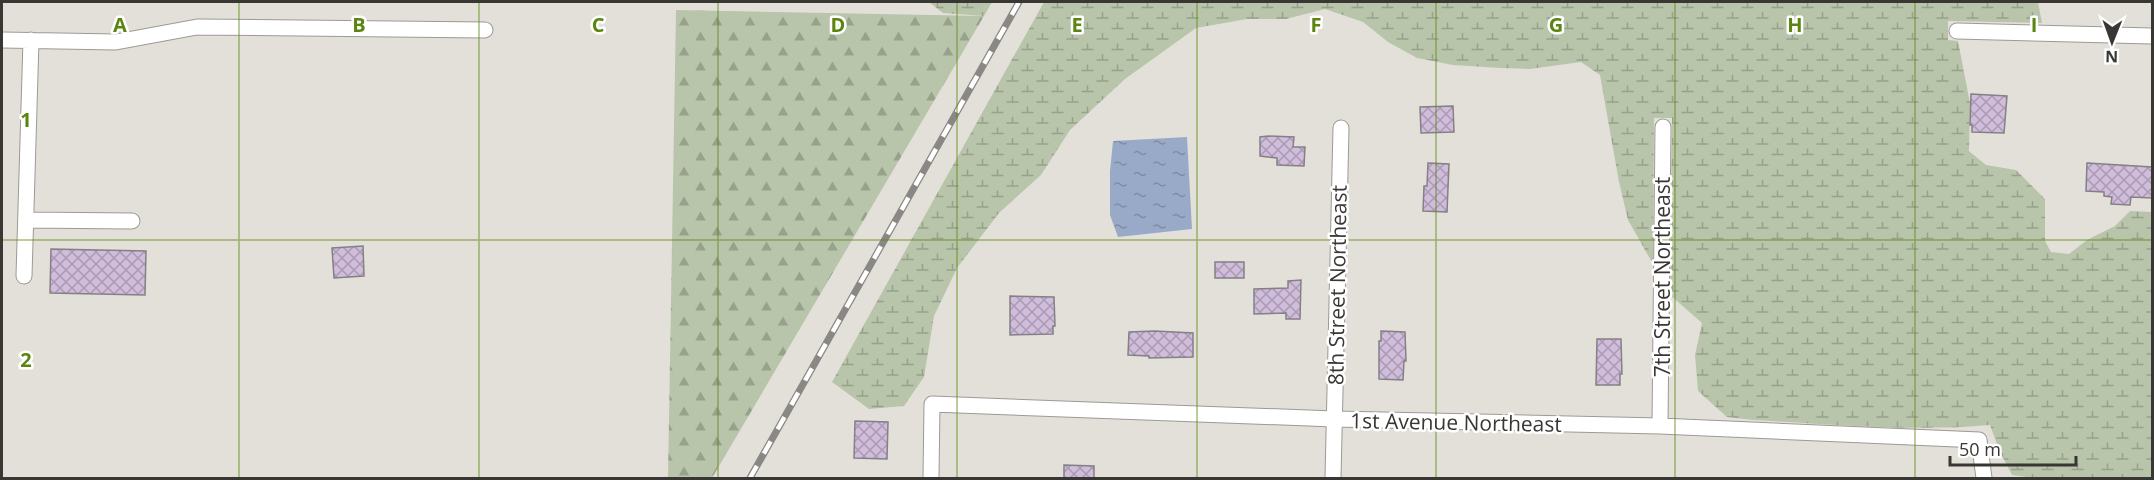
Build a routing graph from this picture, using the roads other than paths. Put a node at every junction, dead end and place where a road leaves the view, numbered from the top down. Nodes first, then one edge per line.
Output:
1 (485, 30) dead end
2 (1957, 31) dead end
3 (2152, 36) edge
4 (2, 40) edge
5 (31, 40) junction
6 (1663, 127) dead end
7 (1341, 128) dead end
8 (27, 220) junction
9 (132, 221) dead end
10 (24, 276) dead end
11 (1334, 419) junction
12 (1660, 426) junction
13 (931, 478) edge
14 (1333, 478) edge
15 (1984, 478) edge

1 - 5 street
2 - 3 street
4 - 5 street
5 - 8 street
6 - 12 street, 7th Street Northeast
7 - 11 street, 8th Street Northeast
8 - 9 street
8 - 10 street
11 - 12 street, 1st Avenue Northeast
11 - 13 street, 1st Avenue Northeast
11 - 14 street, 8th Street Northeast
12 - 15 street, 1st Avenue Northeast

